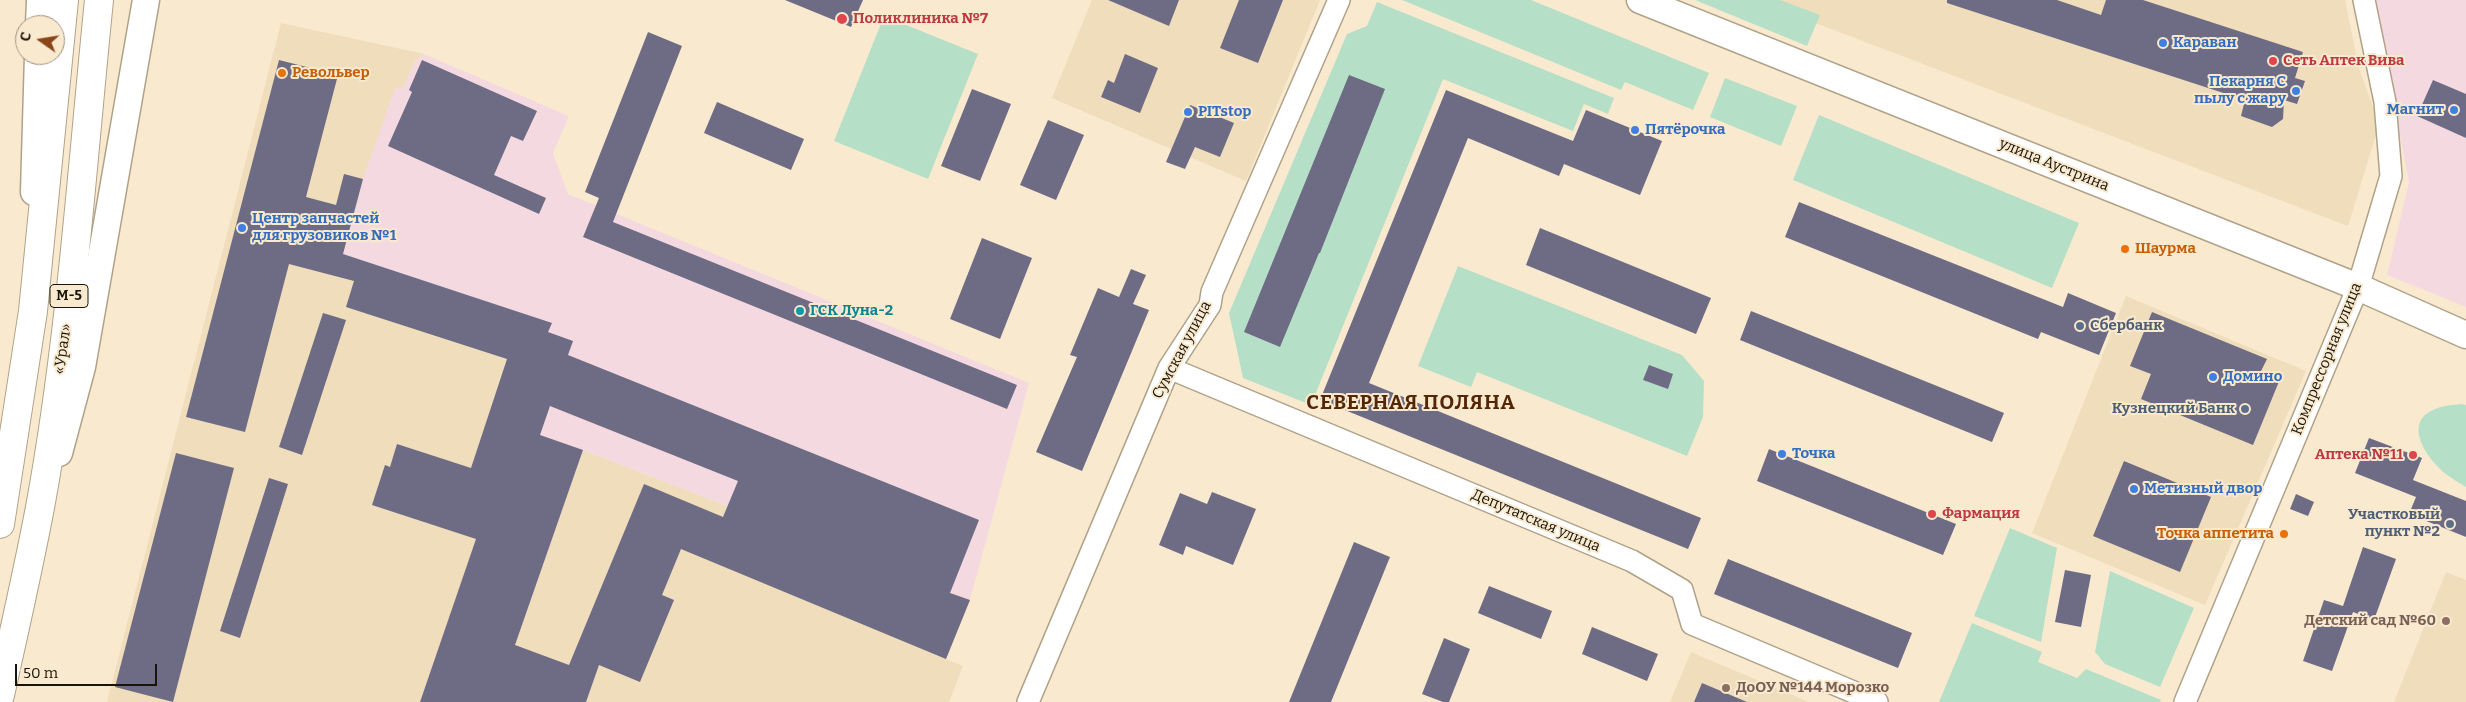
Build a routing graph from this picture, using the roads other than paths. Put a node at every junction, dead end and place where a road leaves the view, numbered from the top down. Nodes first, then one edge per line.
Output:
1 (40, 0) edge
2 (64, 0) edge
3 (99, 0) edge
4 (146, 0) edge
5 (1339, 0) edge
6 (1640, 0) edge
7 (2364, 0) edge
8 (39, 15) edge
9 (38, 65) edge
10 (2358, 287) junction
11 (33, 312) junction
12 (2466, 335) edge
13 (1169, 368) junction
14 (0, 524) edge
15 (22, 590) junction
16 (0, 695) edge
17 (1028, 702) edge
18 (1877, 702) edge
19 (2184, 702) edge

1 - 8 main road
2 - 11 highway, М-5
3 - 15 highway, «Урал» / М-5
4 - 15 main road
5 - 13 street, Сумская улица
6 - 10 main road, улица Аустрина
7 - 10 street, Компрессорная улица
9 - 11 main road
10 - 12 main road, улица Аустрина
10 - 19 street, Компрессорная улица
11 - 14 highway, М-5
13 - 17 street, Сумская улица
13 - 18 street, Депутатская улица
15 - 16 highway, «Урал» / М-5

